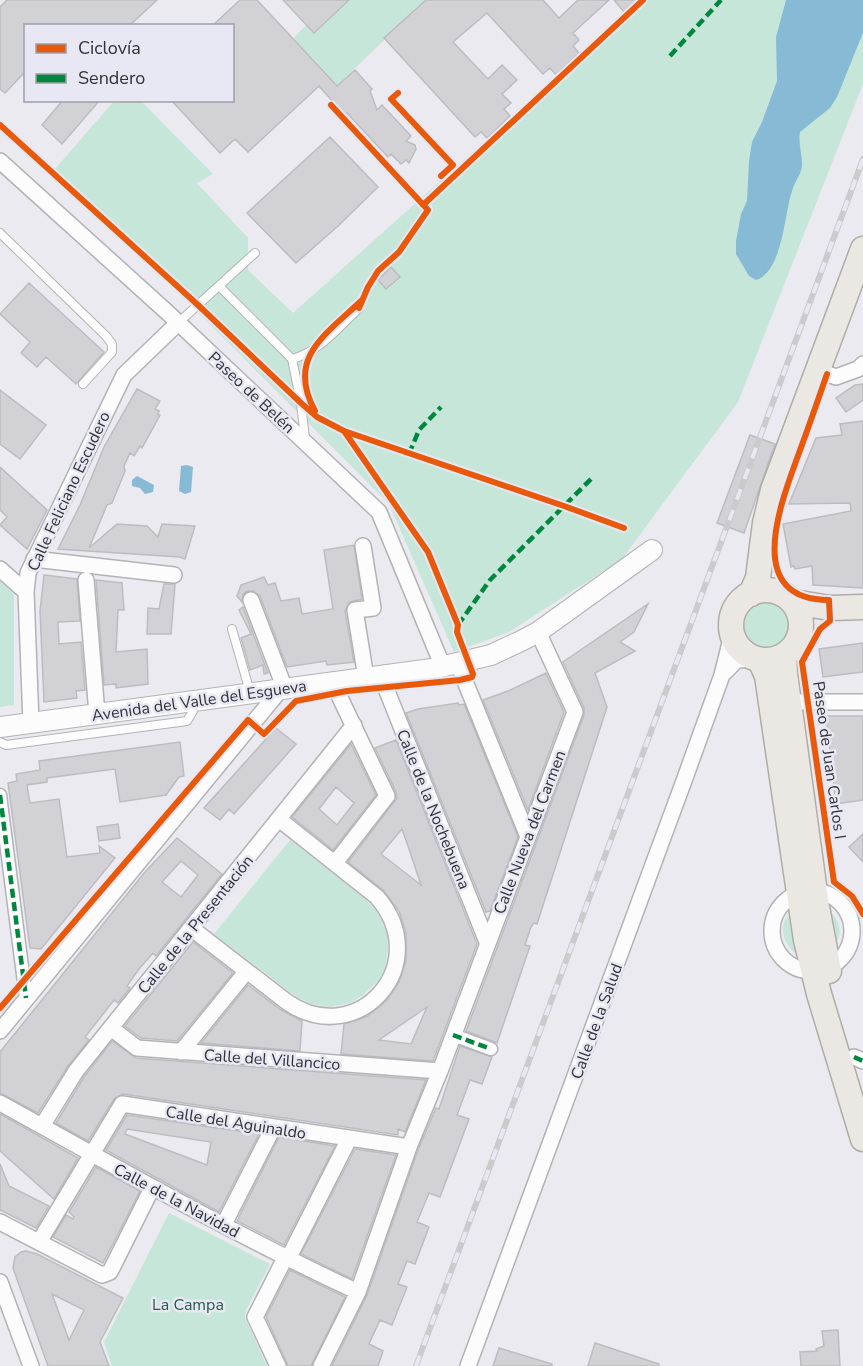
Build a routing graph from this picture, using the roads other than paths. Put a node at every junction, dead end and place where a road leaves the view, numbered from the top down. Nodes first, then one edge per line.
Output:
1 (0, 161) edge
2 (0, 234) edge
3 (863, 249) edge
4 (255, 253) dead end
5 (219, 286) junction
6 (359, 308) dead end
7 (178, 323) junction
8 (292, 359) junction
9 (863, 364) edge
10 (817, 370) junction
11 (83, 384) dead end
12 (305, 441) junction
13 (363, 546) dead end
14 (652, 550) dead end
15 (762, 551) junction
16 (34, 559) junction
17 (0, 568) edge
18 (174, 575) dead end
19 (86, 580) dead end
20 (26, 592) junction
21 (751, 594) junction
22 (786, 597) junction
23 (251, 600) dead end
24 (863, 607) edge
25 (830, 608) junction
26 (232, 629) dead end
27 (802, 631) junction
28 (538, 632) junction
29 (732, 635) junction
30 (784, 656) junction
31 (757, 660) junction
32 (450, 665) junction
33 (722, 675) junction
34 (373, 677) junction
35 (333, 682) junction
36 (283, 689) junction
37 (251, 693) junction
38 (789, 702) junction
39 (863, 702) edge
40 (97, 714) junction
41 (121, 720) junction
42 (31, 723) junction
43 (354, 725) junction
44 (0, 727) edge
45 (0, 742) edge
46 (0, 795) edge
47 (280, 820) junction
48 (528, 837) junction
49 (335, 862) junction
50 (807, 893) junction
51 (191, 928) junction
52 (857, 928) edge
53 (487, 942) junction
54 (821, 969) junction
55 (246, 972) junction
56 (26, 998) junction
57 (111, 1028) junction
58 (0, 1031) edge
59 (453, 1035) junction
60 (492, 1049) dead end
61 (181, 1052) junction
62 (859, 1059) edge
63 (440, 1071) junction
64 (863, 1086) edge
65 (0, 1103) edge
66 (42, 1126) junction
67 (273, 1128) junction
68 (349, 1139) junction
69 (863, 1139) edge
70 (409, 1148) junction
71 (91, 1155) junction
72 (152, 1188) junction
73 (0, 1222) edge
74 (225, 1224) junction
75 (39, 1242) junction
76 (286, 1259) junction
77 (0, 1282) edge
78 (358, 1292) junction
79 (31, 1366) edge
80 (278, 1366) edge
81 (321, 1366) edge
82 (468, 1366) edge

1 - 7 street, Paseo de Belén
2 - 11 lane
3 - 10 main road
4 - 5 lane
5 - 7 lane
5 - 8 lane
6 - 8 lane
7 - 12 street, Paseo de Belén
7 - 16 street, Calle Feliciano Escudero
8 - 12 lane
9 - 10 street
10 - 15 main road
12 - 32 street, Paseo de Belén
13 - 34 street, Calle de la Nochebuena
14 - 28 street, Avenida del Valle del Esgueva
15 - 21 main road
15 - 22 main road
16 - 18 street
16 - 20 street, Calle Feliciano Escudero
17 - 20 street
19 - 40 street
20 - 42 street, Calle Feliciano Escudero
21 - 22 main road
21 - 29 main road
22 - 25 main road
22 - 27 main road
23 - 36 street
24 - 25 main road
25 - 27 main road
26 - 37 lane
27 - 30 main road
28 - 32 street, Avenida del Valle del Esgueva
28 - 48 street, Calle Nueva del Carmen
29 - 31 main road
29 - 33 street, Calle de la Salud
30 - 31 main road
30 - 38 main road, Paseo de Juan Carlos I
31 - 33 street
31 - 50 main road, Paseo de Juan Carlos I
32 - 34 street, Avenida del Valle del Esgueva
32 - 48 street, Paseo de Belén
33 - 82 street, Calle de la Salud
34 - 35 street, Avenida del Valle del Esgueva
34 - 53 street, Calle de la Nochebuena
35 - 36 street, Avenida del Valle del Esgueva
35 - 43 street
36 - 37 street, Avenida del Valle del Esgueva
36 - 56 street
37 - 41 street, Avenida del Valle del Esgueva
38 - 39 street
38 - 50 main road, Paseo de Juan Carlos I
40 - 41 street, Avenida del Valle del Esgueva
40 - 42 street, Avenida del Valle del Esgueva
41 - 45 lane
42 - 44 street, Avenida del Valle del Esgueva
43 - 47 street, Calle de la Presentación
43 - 49 street
46 - 56 street
47 - 49 street
47 - 51 street, Calle de la Presentación
48 - 53 street, Calle Nueva del Carmen
49 - 55 street
50 - 52 street
50 - 54 main road, Paseo de Juan Carlos I
50 - 54 street
51 - 55 street
51 - 57 street, Calle de la Presentación
52 - 54 street
53 - 59 street, Calle Nueva del Carmen
54 - 62 main road, Paseo de Juan Carlos I
54 - 69 main road, Paseo de Juan Carlos I
55 - 61 street
56 - 58 street
57 - 61 street, Calle del Villancico
57 - 66 street, Calle de la Presentación
59 - 60 street
59 - 63 street, Calle Nueva del Carmen
61 - 63 street, Calle del Villancico
62 - 64 main road, Paseo de Juan Carlos I
63 - 70 street, Calle Nueva del Carmen
65 - 66 street, Calle de la Navidad
66 - 71 street, Calle de la Navidad
67 - 68 street, Calle del Aguinaldo
67 - 71 street, Calle del Aguinaldo
67 - 74 street
68 - 70 street, Calle del Aguinaldo
68 - 76 street
70 - 78 street, Calle Nueva del Carmen
71 - 72 street, Calle de la Navidad
71 - 75 street
72 - 74 street, Calle de la Navidad
72 - 75 street
73 - 75 street
74 - 76 street, Calle de la Navidad
76 - 78 street, Calle de la Navidad
76 - 80 street
77 - 79 street
78 - 81 street, Calle Nueva del Carmen

